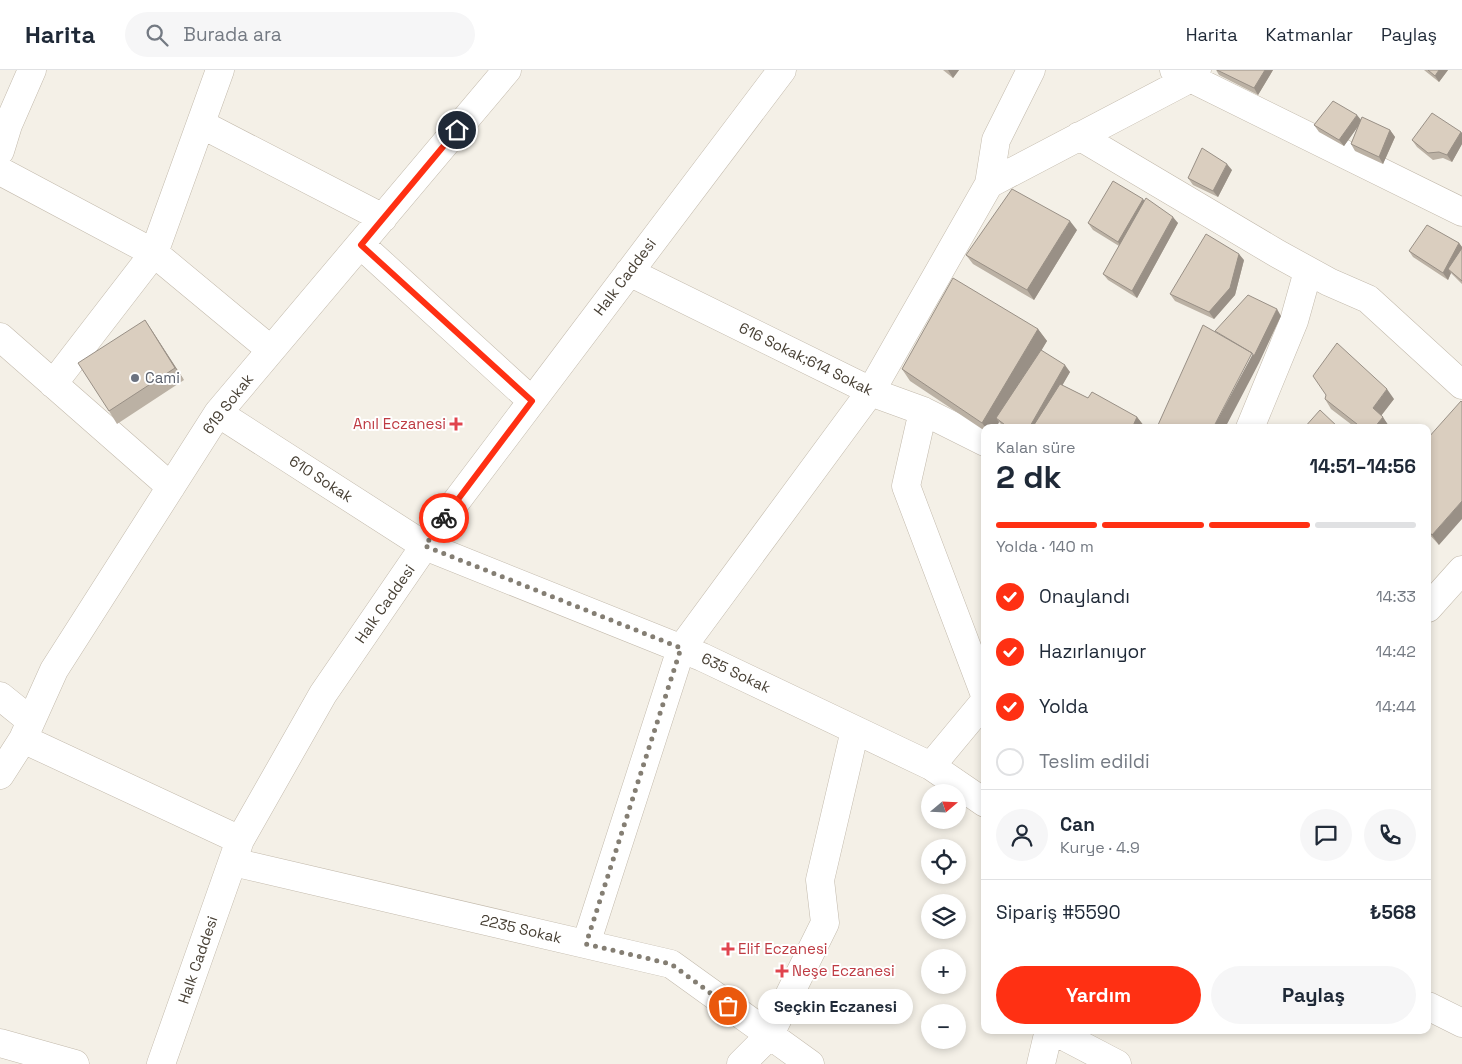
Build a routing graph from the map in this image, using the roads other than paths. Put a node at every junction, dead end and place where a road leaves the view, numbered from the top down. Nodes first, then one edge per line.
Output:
1 (32, 70) edge
2 (220, 70) edge
3 (507, 70) edge
4 (782, 70) edge
5 (1032, 70) edge
6 (1188, 73) edge
7 (200, 124) junction
8 (1079, 136) junction
9 (0, 151) edge
10 (0, 170) edge
11 (989, 184) junction
12 (1462, 212) edge
13 (383, 218) junction
14 (361, 245) junction
15 (154, 253) junction
16 (1308, 271) junction
17 (629, 272) junction
18 (1, 341) edge
19 (271, 350) junction
20 (52, 384) junction
21 (1462, 385) edge
22 (871, 391) junction
23 (532, 401) junction
24 (923, 411) junction
25 (218, 413) junction
26 (1252, 424) edge
27 (981, 440) edge
28 (171, 487) junction
29 (425, 546) junction
30 (1461, 572) edge
31 (1431, 605) edge
32 (681, 648) junction
33 (981, 684) edge
34 (0, 696) edge
35 (981, 706) edge
36 (27, 730) junction
37 (855, 730) junction
38 (931, 766) junction
39 (0, 775) edge
40 (981, 800) edge
41 (236, 851) junction
42 (586, 944) junction
43 (1431, 1008) edge
44 (1462, 1023) edge
45 (1050, 1034) edge
46 (1059, 1034) edge
47 (769, 1036) junction
48 (0, 1043) edge
49 (75, 1064) edge
50 (162, 1064) edge
51 (741, 1064) edge
52 (810, 1064) edge
53 (1041, 1064) edge
54 (1117, 1064) edge

1 - 9 street
2 - 7 street
3 - 13 street, 619 Sokak
4 - 17 street, Halk Caddesi
5 - 11 street
6 - 8 street
6 - 12 street
7 - 13 street
7 - 15 street
8 - 11 street
8 - 16 street
10 - 15 street
11 - 22 street
13 - 14 street, 619 Sokak
14 - 19 street, 619 Sokak
14 - 23 street
15 - 19 street
15 - 20 street
16 - 21 street
16 - 26 street
17 - 22 street, 616 Sokak;614 Sokak
17 - 23 street, Halk Caddesi
18 - 20 street
19 - 25 street, 619 Sokak
20 - 28 street
22 - 24 street, 616 Sokak;614 Sokak
22 - 32 street
23 - 29 street, Halk Caddesi
24 - 27 street, 616 Sokak;614 Sokak
24 - 33 street
25 - 28 street, 619 Sokak
25 - 29 street, 610 Sokak
28 - 36 street, 619 Sokak
29 - 32 street, 635 Sokak
29 - 41 street, Halk Caddesi
30 - 31 street
32 - 37 street, 635 Sokak
32 - 42 street
34 - 36 street, 2235 Sokak
35 - 38 street
36 - 39 street, 619 Sokak
36 - 41 street, 2235 Sokak
37 - 38 street, 635 Sokak
37 - 47 street
38 - 40 street, 635 Sokak
41 - 42 street, 2235 Sokak
41 - 50 street, Halk Caddesi
42 - 47 street, 2235 Sokak
43 - 44 street
45 - 53 street
46 - 54 street
47 - 51 street
47 - 52 street, 2235 Sokak
48 - 49 street

